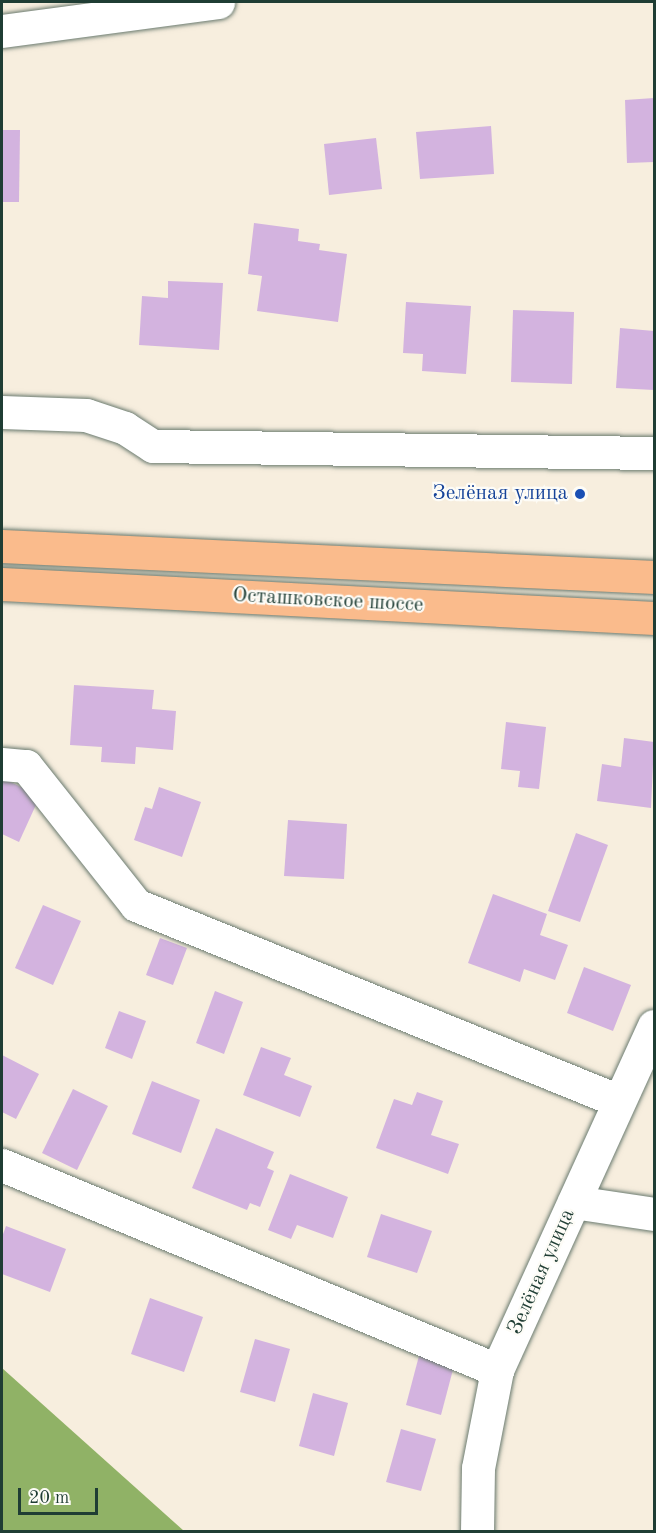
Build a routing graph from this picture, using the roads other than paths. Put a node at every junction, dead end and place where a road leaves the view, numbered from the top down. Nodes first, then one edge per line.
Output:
1 (218, 2) edge
2 (2, 31) edge
3 (2, 412) edge
4 (654, 453) edge
5 (2, 546) edge
6 (654, 577) edge
7 (2, 584) edge
8 (654, 618) edge
9 (2, 764) edge
10 (654, 1026) edge
11 (620, 1101) junction
12 (2, 1165) edge
13 (574, 1202) junction
14 (654, 1214) edge
15 (497, 1370) junction
16 (477, 1532) edge

1 - 2 street
3 - 4 street
5 - 6 main road, Осташковское шоссе
7 - 8 main road, Осташковское шоссе
9 - 11 street
10 - 11 street, Зелёная улица
11 - 13 street, Зелёная улица
12 - 15 street
13 - 14 street
13 - 15 street, Зелёная улица
15 - 16 street, Зелёная улица

